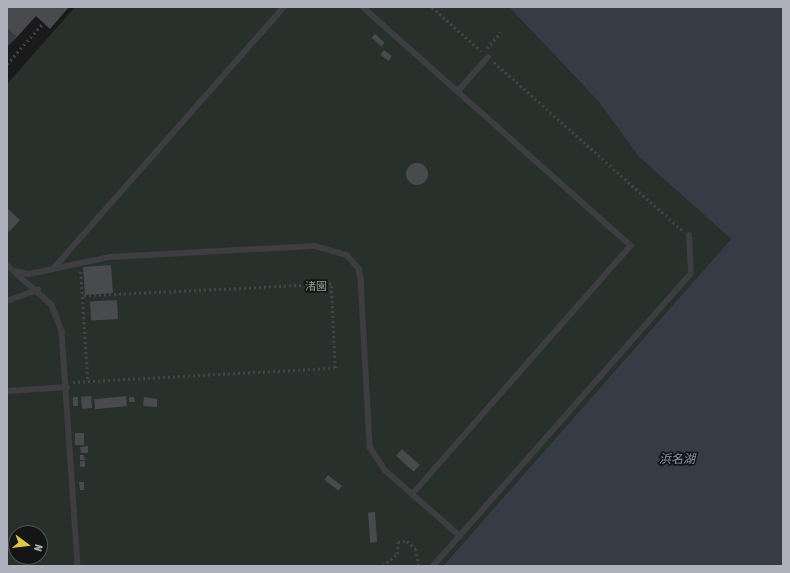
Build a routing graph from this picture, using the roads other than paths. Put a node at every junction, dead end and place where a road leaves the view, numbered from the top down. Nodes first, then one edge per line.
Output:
1 (284, 7) edge
2 (363, 7) edge
3 (488, 57) road end
4 (458, 91) junction
5 (689, 236) road end
6 (7, 265) edge
7 (53, 269) junction
8 (14, 271) junction
9 (38, 290) junction
10 (7, 301) edge
11 (66, 385) junction
12 (7, 391) edge
13 (413, 494) junction
14 (460, 536) junction
15 (78, 566) edge
16 (433, 566) edge

1 - 7 lane
2 - 4 lane
3 - 4 lane
4 - 13 lane
5 - 14 lane
6 - 8 lane
7 - 8 lane
7 - 13 lane
8 - 9 lane
9 - 10 lane
9 - 11 lane
11 - 12 lane
11 - 15 lane
13 - 14 lane
14 - 16 lane

